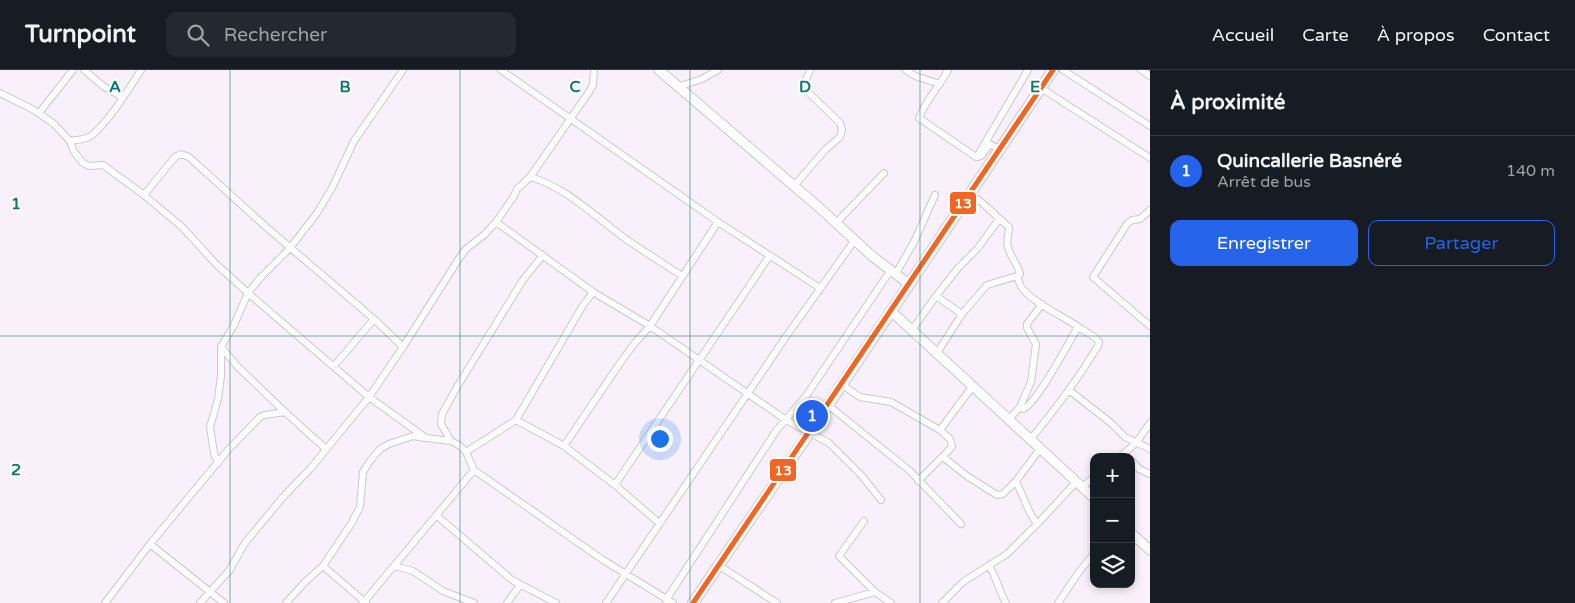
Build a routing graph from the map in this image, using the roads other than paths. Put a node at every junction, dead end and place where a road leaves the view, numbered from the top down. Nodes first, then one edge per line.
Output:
1 (72, 70) edge
2 (84, 70) edge
3 (141, 70) edge
4 (403, 70) edge
5 (501, 70) edge
6 (594, 70) edge
7 (659, 70) edge
8 (718, 70) edge
9 (810, 70) edge
10 (906, 70) edge
11 (948, 70) edge
12 (1028, 70) edge
13 (1053, 70) edge
14 (1063, 70) edge
15 (1141, 70) edge
16 (1150, 76) edge
17 (940, 84) junction
18 (677, 87) junction
19 (1041, 88) junction
20 (0, 93) edge
21 (122, 97) junction
22 (39, 113) junction
23 (570, 120) junction
24 (1150, 126) edge
25 (70, 141) junction
26 (1000, 150) junction
27 (976, 157) junction
28 (1150, 158) edge
29 (884, 173) dead end
30 (530, 177) junction
31 (794, 186) junction
32 (144, 194) junction
33 (970, 194) junction
34 (935, 196) dead end
35 (1150, 210) edge
36 (999, 219) junction
37 (496, 222) junction
38 (718, 222) junction
39 (836, 223) junction
40 (854, 241) junction
41 (290, 248) junction
42 (543, 255) junction
43 (770, 255) junction
44 (893, 273) junction
45 (682, 276) junction
46 (1017, 276) junction
47 (909, 284) junction
48 (820, 288) junction
49 (593, 292) junction
50 (248, 293) junction
51 (936, 296) junction
52 (1042, 304) junction
53 (891, 311) junction
54 (962, 314) junction
55 (374, 319) junction
56 (650, 326) junction
57 (1150, 326) edge
58 (1078, 327) junction
59 (912, 330) junction
60 (403, 347) junction
61 (221, 348) junction
62 (937, 353) junction
63 (700, 360) junction
64 (334, 366) junction
65 (841, 384) junction
66 (972, 387) junction
67 (1069, 390) junction
68 (747, 394) junction
69 (369, 396) junction
70 (828, 405) junction
71 (1020, 407) junction
72 (285, 412) junction
73 (516, 420) junction
74 (786, 420) junction
75 (1008, 420) junction
76 (1150, 423) edge
77 (940, 430) junction
78 (810, 432) junction
79 (426, 438) junction
80 (1030, 440) junction
81 (451, 441) junction
82 (1136, 443) junction
83 (564, 446) junction
84 (326, 449) junction
85 (1040, 449) junction
86 (1150, 449) edge
87 (466, 452) junction
88 (1127, 453) edge
89 (943, 457) junction
90 (218, 462) junction
91 (1135, 464) edge
92 (474, 470) junction
93 (1150, 474) edge
94 (1090, 479) edge
95 (918, 481) junction
96 (1016, 481) junction
97 (615, 485) junction
98 (1079, 485) junction
99 (1090, 495) edge
100 (881, 500) dead end
101 (436, 515) junction
102 (864, 521) dead end
103 (659, 523) junction
104 (961, 524) dead end
105 (1037, 524) junction
106 (1135, 537) edge
107 (150, 544) junction
108 (1150, 550) edge
109 (1090, 558) edge
110 (718, 565) junction
111 (323, 566) junction
112 (394, 566) junction
113 (989, 566) junction
114 (626, 575) junction
115 (520, 584) junction
116 (212, 592) junction
117 (875, 592) junction
118 (669, 601) edge
119 (364, 602) edge
120 (105, 603) edge
121 (200, 603) edge
122 (224, 603) edge
123 (286, 603) edge
124 (474, 603) edge
125 (507, 603) edge
126 (556, 603) edge
127 (606, 603) edge
128 (693, 603) edge
129 (778, 603) edge
130 (835, 603) edge
131 (891, 603) edge
132 (942, 603) edge
133 (1006, 603) edge
134 (1058, 603) edge

1 - 22 street
2 - 21 street
3 - 21 street
4 - 41 street
5 - 23 street
6 - 23 street
7 - 18 street
8 - 18 street
9 - 31 street
10 - 17 street
11 - 17 street
12 - 27 street
13 - 19 main road
14 - 24 street
15 - 16 street
17 - 27 street
18 - 31 street
19 - 26 main road
19 - 28 street
20 - 22 street
21 - 25 street
22 - 25 street
23 - 30 street
23 - 38 street
25 - 32 street
26 - 27 street
26 - 33 main road
29 - 39 street
30 - 37 street
30 - 45 street
31 - 39 street
32 - 41 street
32 - 50 street
33 - 36 street
33 - 47 main road
34 - 44 street
35 - 57 street
36 - 46 street
36 - 51 street
37 - 42 street
37 - 60 street
38 - 43 street
38 - 45 street
39 - 40 street
40 - 44 street
40 - 48 street
41 - 50 street
41 - 55 street
42 - 49 street
42 - 81 street
43 - 48 street
43 - 63 street
44 - 47 street
44 - 74 street
45 - 56 street
46 - 52 street
46 - 54 street
47 - 53 main road
48 - 68 street
49 - 56 street
49 - 73 street
50 - 61 street
50 - 64 street
51 - 54 street
51 - 59 street
52 - 58 street
52 - 71 street
53 - 59 street
53 - 65 main road
54 - 62 street
55 - 60 street
55 - 64 street
56 - 63 street
56 - 83 street
58 - 67 street
58 - 71 street
59 - 62 street
60 - 69 street
61 - 72 street
61 - 90 street
62 - 66 street
63 - 68 street
63 - 97 street
64 - 69 street
65 - 70 main road
65 - 77 street
66 - 75 street
66 - 77 street
67 - 80 street
67 - 82 street
68 - 74 street
68 - 103 street
69 - 79 street
69 - 84 street
70 - 78 main road
70 - 95 street
71 - 75 street
72 - 84 street
72 - 90 street
73 - 83 street
73 - 87 street
74 - 78 street
74 - 118 street
75 - 80 street
76 - 82 street
77 - 89 street
78 - 100 street
78 - 110 main road
79 - 81 street
79 - 111 street
80 - 85 street
81 - 87 street
82 - 86 street
82 - 88 street
83 - 97 street
84 - 116 street
85 - 96 street
85 - 98 street
87 - 92 street
89 - 95 street
89 - 96 street
90 - 107 street
91 - 93 street
92 - 101 street
92 - 114 street
94 - 98 street
95 - 104 street
96 - 105 street
97 - 103 street
98 - 99 street
98 - 105 street
101 - 112 street
101 - 115 street
102 - 117 street
103 - 114 street
105 - 113 street
106 - 108 street
107 - 116 street
107 - 120 street
109 - 134 street
110 - 128 main road
110 - 129 street
111 - 119 street
111 - 123 street
112 - 119 street
112 - 124 street
113 - 132 street
113 - 133 street
114 - 118 street
114 - 127 street
115 - 125 street
115 - 126 street
116 - 121 street
116 - 122 street
117 - 130 street
117 - 131 street

